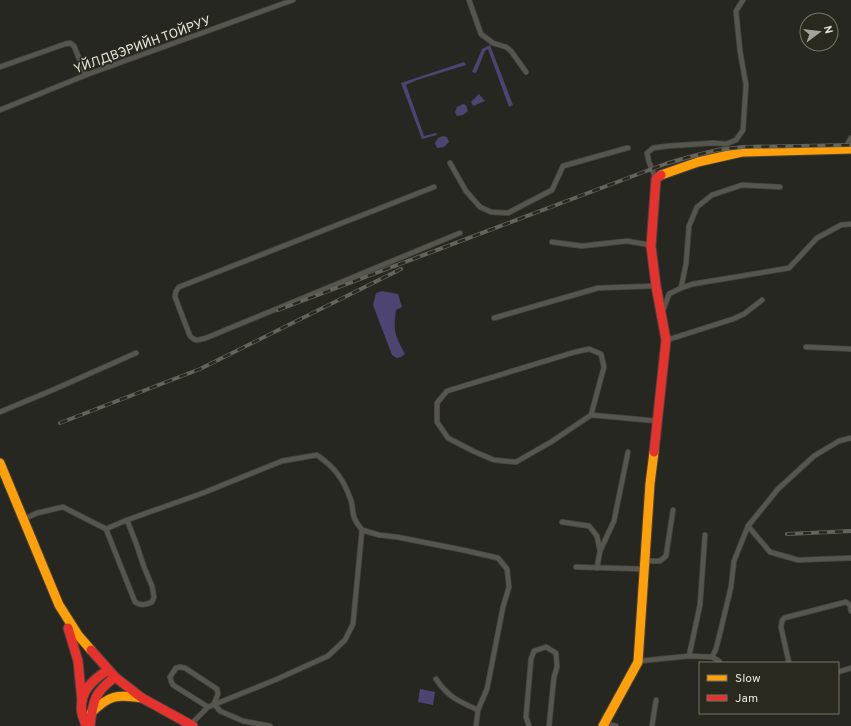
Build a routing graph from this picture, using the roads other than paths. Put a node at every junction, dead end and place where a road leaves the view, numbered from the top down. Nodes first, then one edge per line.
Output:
1 (293, 0) edge
2 (469, 0) edge
3 (743, 0) edge
4 (0, 66) edge
5 (526, 72) dead end
6 (86, 75) junction
7 (0, 110) edge
8 (851, 138) edge
9 (628, 148) dead end
10 (848, 149) edge
11 (450, 163) dead end
12 (656, 179) junction
13 (434, 187) dead end
14 (780, 187) dead end
15 (851, 224) edge
16 (460, 233) dead end
17 (552, 242) dead end
18 (651, 246) junction
19 (656, 286) junction
20 (681, 288) junction
21 (762, 300) dead end
22 (494, 318) dead end
23 (666, 340) junction
24 (806, 347) dead end
25 (851, 349) edge
26 (136, 354) dead end
27 (0, 412) edge
28 (591, 416) junction
29 (658, 421) junction
30 (851, 438) edge
31 (628, 452) dead end
32 (0, 463) edge
33 (673, 510) dead end
34 (23, 520) junction
35 (127, 520) junction
36 (562, 522) dead end
37 (748, 526) junction
38 (106, 529) junction
39 (362, 530) junction
40 (705, 535) dead end
41 (600, 551) junction
42 (851, 558) edge
43 (645, 565) junction
44 (576, 567) dead end
45 (597, 568) junction
46 (59, 605) junction
47 (851, 611) edge
48 (689, 656) junction
49 (712, 657) junction
50 (638, 662) junction
51 (720, 662) edge
52 (789, 662) edge
53 (851, 668) edge
54 (108, 670) junction
55 (839, 672) edge
56 (115, 677) junction
57 (436, 679) dead end
58 (142, 698) junction
59 (656, 700) dead end
60 (82, 701) junction
61 (214, 704) junction
62 (208, 707) junction
63 (478, 710) junction
64 (91, 713) junction
65 (604, 725) edge
66 (86, 726) edge
67 (90, 726) edge
68 (192, 726) edge
69 (270, 726) edge
70 (476, 726) edge
71 (529, 726) edge
72 (549, 726) edge
73 (616, 726) edge
74 (652, 726) edge

1 - 6 lane, ҮЙЛДВЭРИЙН ТОЙРУУ
2 - 5 lane
3 - 12 lane
4 - 6 lane
6 - 7 lane, ҮЙЛДВЭРИЙН ТОЙРУУ
8 - 10 lane
9 - 11 lane
10 - 12 street
12 - 18 street
13 - 16 lane
14 - 20 lane
15 - 20 lane
17 - 18 lane
18 - 19 street
19 - 22 lane
19 - 23 street
20 - 23 lane
21 - 23 lane
23 - 29 street
24 - 25 lane
26 - 27 lane
28 - 28 lane
28 - 29 lane
29 - 43 street
30 - 37 lane
31 - 41 lane
32 - 34 street
33 - 43 lane
34 - 38 lane
34 - 46 street
35 - 38 lane
35 - 38 lane
35 - 39 lane
36 - 41 lane
37 - 42 lane
37 - 49 lane
39 - 61 lane
39 - 63 lane
40 - 48 lane
41 - 45 lane
43 - 45 lane
43 - 50 street
44 - 45 lane
46 - 54 street
46 - 60 street
47 - 52 lane
48 - 49 lane
48 - 50 lane
49 - 51 lane
50 - 65 street
53 - 55 lane
54 - 56 street
54 - 60 street
56 - 58 street
56 - 64 street
57 - 63 lane
58 - 64 street
58 - 68 street
59 - 74 lane
60 - 66 street
61 - 62 lane
61 - 62 lane
61 - 69 lane
62 - 68 lane
63 - 70 lane
64 - 67 street
65 - 73 lane
71 - 72 lane

